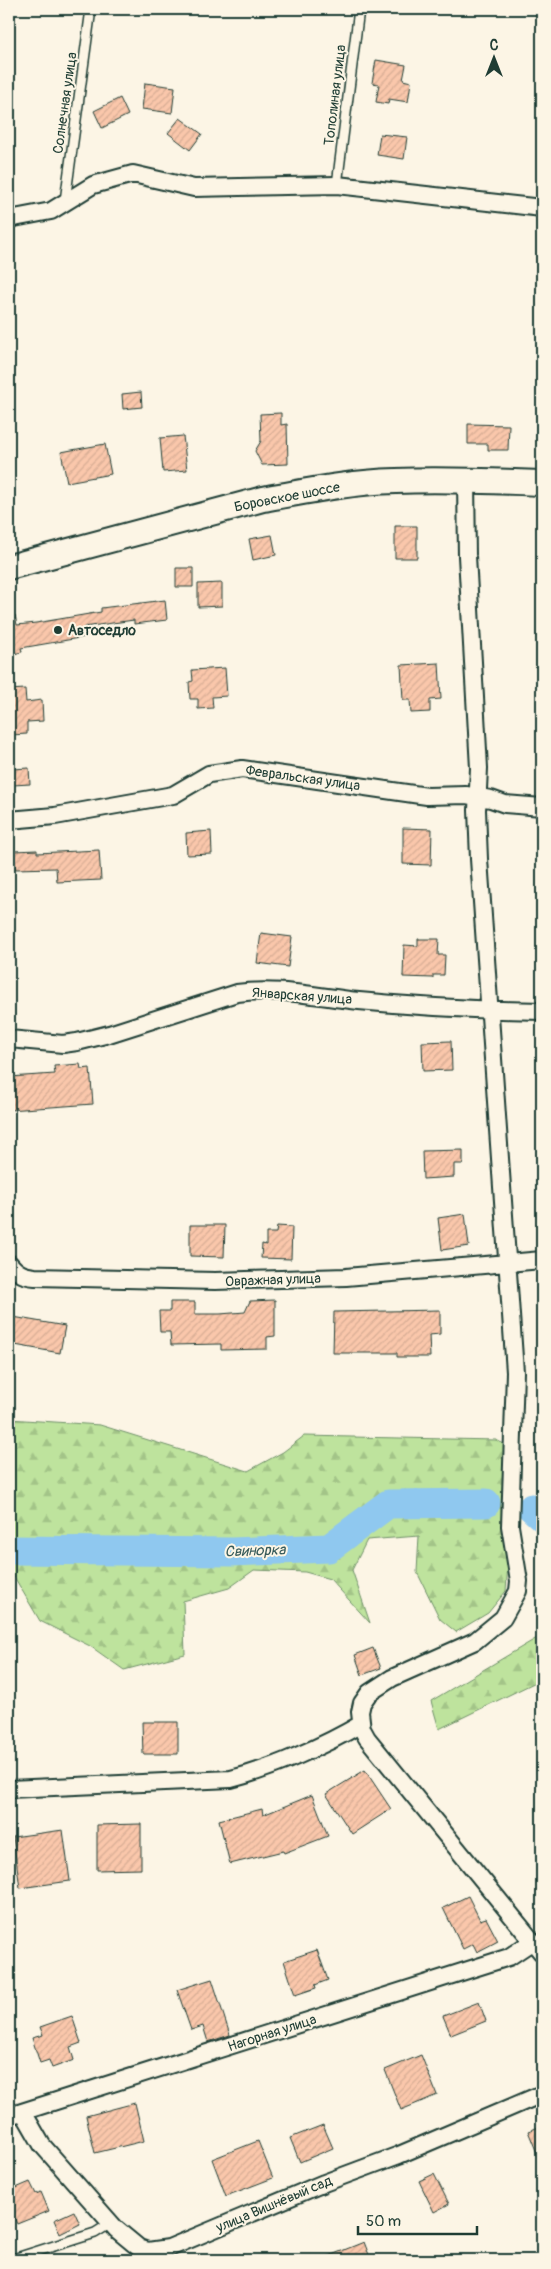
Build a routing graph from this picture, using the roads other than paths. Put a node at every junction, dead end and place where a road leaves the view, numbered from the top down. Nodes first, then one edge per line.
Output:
1 (91, 9) edge
2 (359, 9) edge
3 (337, 185) junction
4 (65, 201) junction
5 (542, 208) edge
6 (9, 219) edge
7 (466, 480) junction
8 (542, 483) edge
9 (9, 567) edge
10 (479, 796) junction
11 (542, 807) edge
12 (9, 820) edge
13 (490, 1010) junction
14 (542, 1011) edge
15 (9, 1039) edge
16 (542, 1260) edge
17 (9, 1263) edge
18 (506, 1263) junction
19 (360, 1724) junction
20 (9, 1789) edge
21 (537, 1947) edge
22 (542, 2094) edge
23 (16, 2114) edge
24 (111, 2223) junction
25 (10, 2260) edge

1 - 4 lane, Солнечная улица
2 - 3 lane, Тополиная улица
3 - 4 street
3 - 5 street
4 - 6 street
7 - 8 main road, Боровское шоссе
7 - 9 main road, Боровское шоссе
7 - 10 street
10 - 11 street, Февральская улица
10 - 12 street, Февральская улица
10 - 13 street
13 - 14 street, Январская улица
13 - 15 street, Январская улица
13 - 18 street
16 - 18 street, Овражная улица
17 - 18 street, Овражная улица
18 - 19 street
19 - 20 street
19 - 21 street
21 - 23 street, Нагорная улица
22 - 24 street, улица Вишнёвый сад
23 - 24 street, улица Вишнёвый сад
24 - 25 lane

